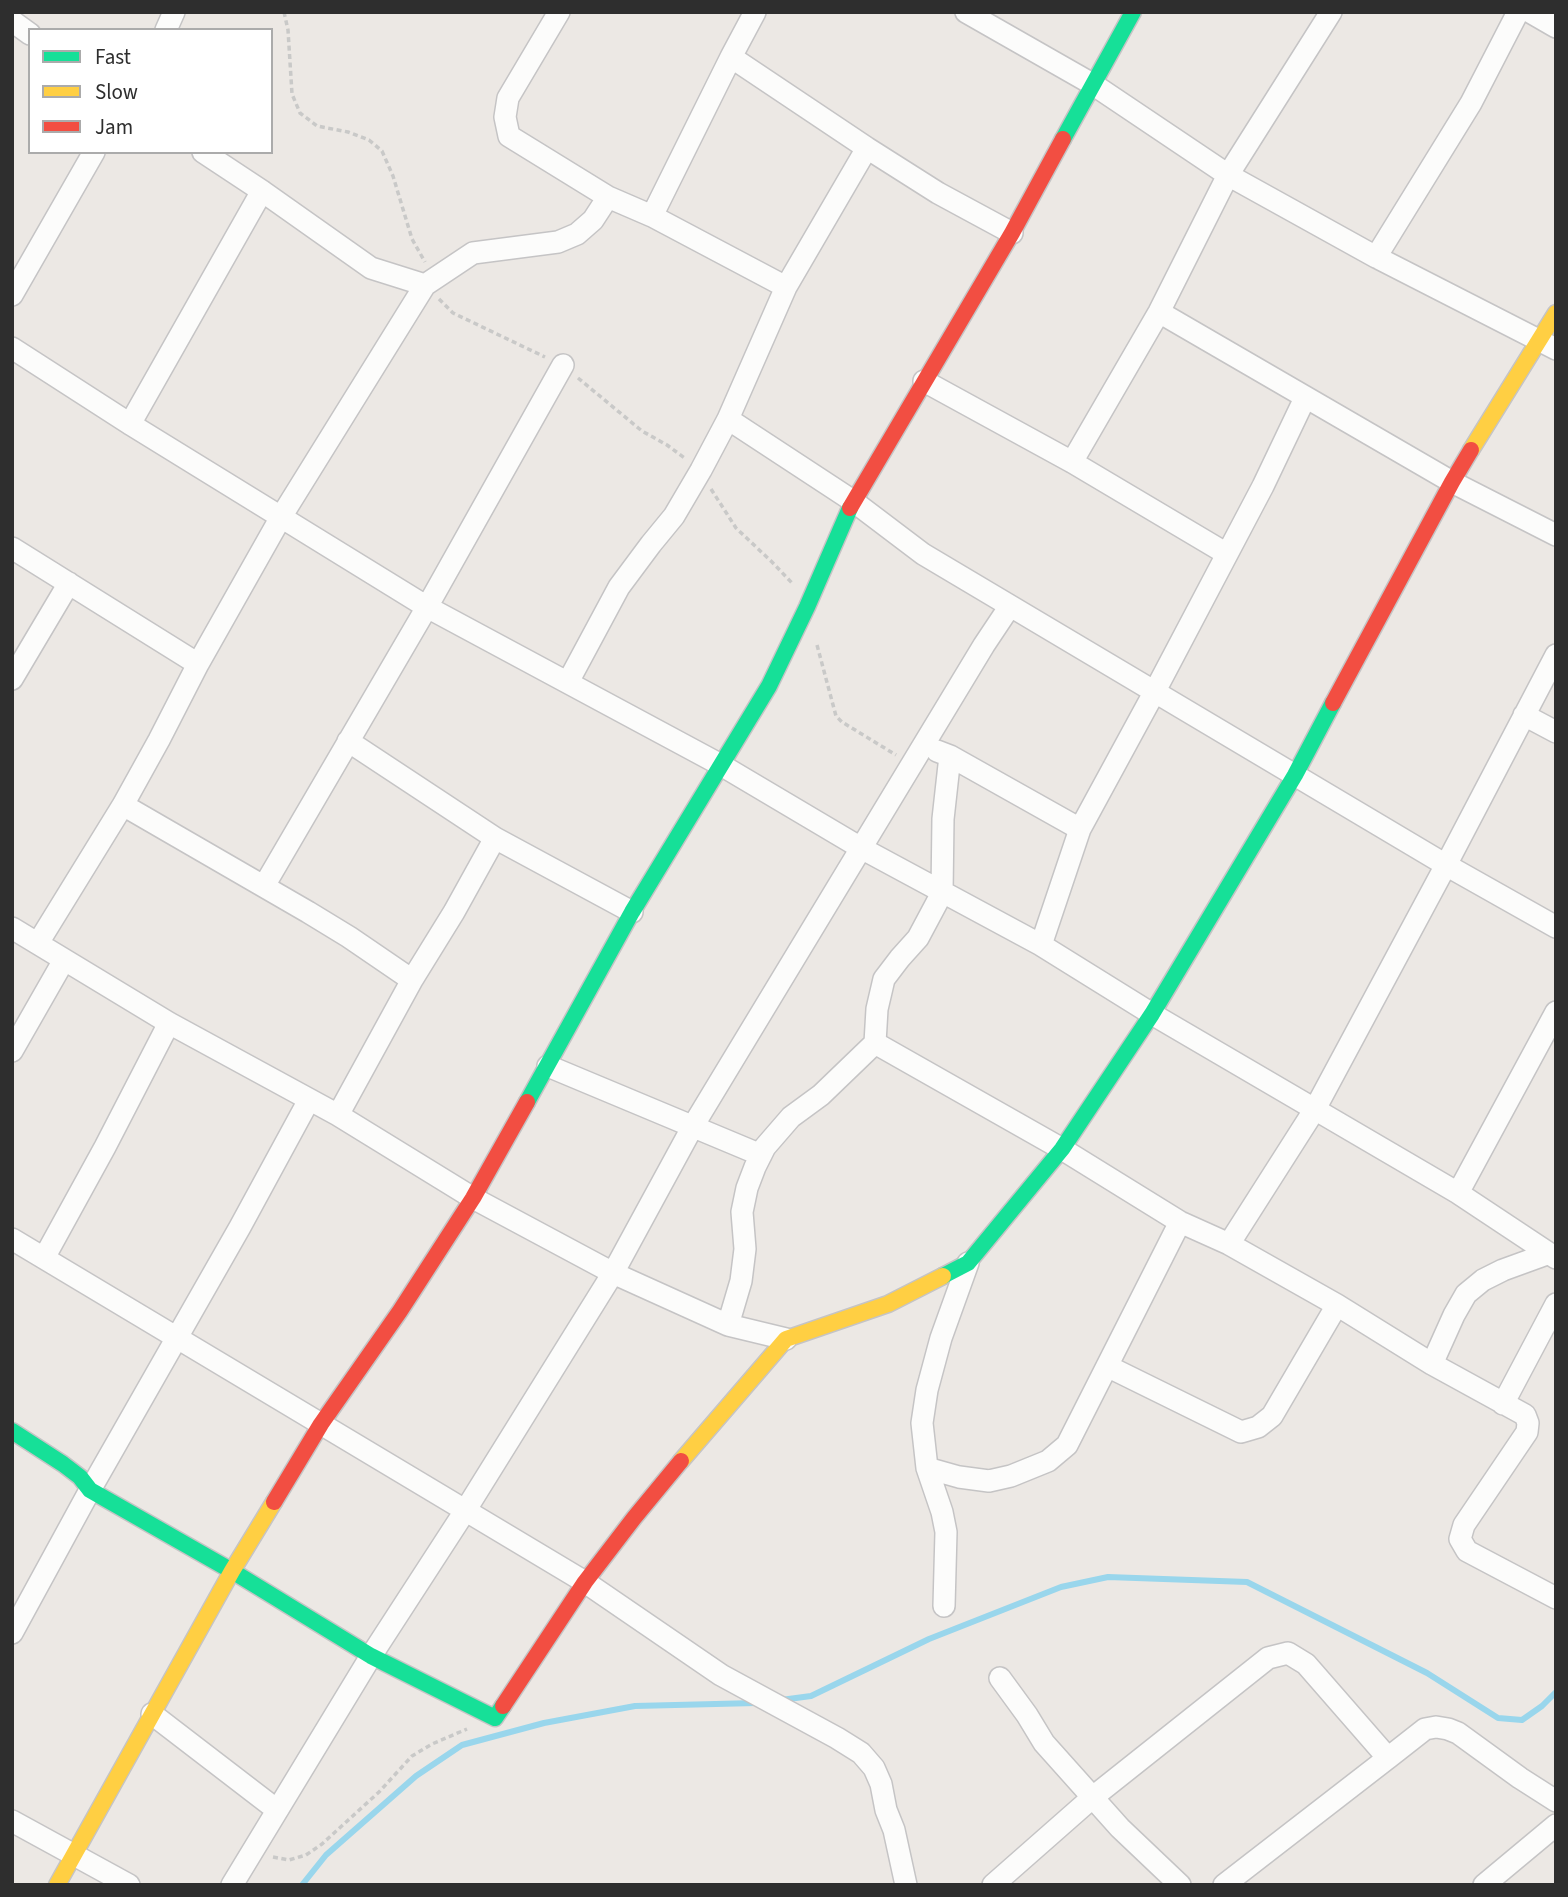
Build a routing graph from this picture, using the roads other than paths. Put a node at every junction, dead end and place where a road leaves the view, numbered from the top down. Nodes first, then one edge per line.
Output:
1 (174, 12) edge
2 (559, 12) edge
3 (755, 12) edge
4 (966, 12) edge
5 (1133, 12) edge
6 (1331, 12) edge
7 (1518, 12) edge
8 (1530, 12) edge
9 (12, 22) edge
10 (1556, 27) edge
11 (167, 28) edge
12 (28, 33) edge
13 (731, 57) junction
14 (1094, 85) junction
15 (867, 148) junction
16 (92, 154) edge
17 (206, 154) edge
18 (1228, 174) junction
19 (262, 191) junction
20 (608, 197) junction
21 (652, 216) junction
22 (1012, 233) junction
23 (1376, 257) junction
24 (430, 282) junction
25 (786, 287) junction
26 (12, 295) edge
27 (1160, 312) junction
28 (1556, 313) edge
29 (1548, 345) edge
30 (12, 348) edge
31 (563, 365) road end
32 (924, 381) junction
33 (1305, 398) junction
34 (728, 419) junction
35 (130, 424) junction
36 (1072, 462) junction
37 (1452, 482) junction
38 (853, 501) junction
39 (281, 517) junction
40 (1556, 535) edge
41 (12, 548) edge
42 (1227, 554) junction
43 (69, 583) junction
44 (1010, 606) junction
45 (427, 607) junction
46 (1556, 655) edge
47 (198, 664) junction
48 (12, 679) edge
49 (568, 682) junction
50 (1155, 691) junction
51 (1524, 715) junction
52 (1556, 732) edge
53 (348, 741) junction
54 (924, 746) junction
55 (950, 756) junction
56 (721, 765) junction
57 (1295, 775) junction
58 (122, 805) junction
59 (1080, 829) junction
60 (495, 838) junction
61 (860, 848) junction
62 (1446, 865) junction
63 (264, 886) junction
64 (942, 893) junction
65 (632, 912) junction
66 (1556, 927) edge
67 (12, 928) edge
68 (38, 943) junction
69 (1041, 945) junction
70 (64, 960) junction
71 (412, 980) junction
72 (1556, 1012) edge
73 (1152, 1014) junction
74 (169, 1023) junction
75 (875, 1044) junction
76 (12, 1051) edge
77 (548, 1066) junction
78 (309, 1100) junction
79 (1315, 1109) junction
80 (338, 1115) junction
81 (694, 1126) junction
82 (1062, 1149) junction
83 (761, 1155) junction
84 (1458, 1193) junction
85 (472, 1198) junction
86 (1180, 1222) junction
87 (12, 1239) edge
88 (1228, 1244) junction
89 (1552, 1256) edge
90 (44, 1258) junction
91 (968, 1263) junction
92 (613, 1273) junction
93 (1556, 1304) edge
94 (1336, 1305) junction
95 (728, 1325) junction
96 (176, 1338) junction
97 (786, 1339) junction
98 (1432, 1364) junction
99 (1107, 1366) junction
100 (1503, 1404) junction
101 (321, 1424) junction
102 (12, 1431) edge
103 (927, 1468) junction
104 (90, 1490) junction
105 (465, 1511) junction
106 (232, 1571) junction
107 (585, 1582) junction
108 (1556, 1598) edge
109 (944, 1606) dead end
110 (12, 1633) edge
111 (371, 1656) junction
112 (1000, 1678) dead end
113 (152, 1714) junction
114 (1388, 1758) junction
115 (1094, 1797) junction
116 (1556, 1801) edge
117 (277, 1810) junction
118 (12, 1821) edge
119 (1556, 1825) edge
120 (74, 1854) junction
121 (57, 1885) edge
122 (129, 1885) edge
123 (232, 1885) edge
124 (906, 1885) edge
125 (993, 1885) edge
126 (1181, 1885) edge
127 (1224, 1885) edge
128 (1484, 1885) edge

1 - 11 street
2 - 20 street
3 - 13 street
4 - 14 street
5 - 14 street
6 - 18 street
7 - 23 street
8 - 10 street
9 - 12 street
13 - 15 street
13 - 21 street
14 - 18 street
14 - 22 street
15 - 22 street
15 - 25 street
16 - 26 street
17 - 19 street
18 - 23 street
18 - 27 street
19 - 24 street
19 - 35 street
20 - 21 street
20 - 24 street
21 - 25 street
22 - 32 street
23 - 29 street
24 - 39 street
25 - 34 street
27 - 33 street
27 - 36 street
28 - 29 street
29 - 37 street
30 - 35 street
31 - 45 street
32 - 36 street
32 - 38 street
33 - 37 street
33 - 42 street
34 - 38 street
34 - 49 street
35 - 39 street
36 - 42 street
37 - 40 street
37 - 57 street
38 - 44 street
38 - 56 street
39 - 45 street
39 - 47 street
41 - 43 street
42 - 50 street
43 - 47 street
43 - 48 street
44 - 50 street
44 - 54 street
45 - 49 street
45 - 53 street
46 - 51 street
47 - 58 street
49 - 56 street
50 - 57 street
50 - 59 street
51 - 52 street
51 - 62 street
53 - 60 street
53 - 63 street
54 - 55 street
54 - 61 street
55 - 59 street
55 - 64 street
56 - 61 street
56 - 65 street
57 - 62 street
57 - 73 street
58 - 63 street
58 - 68 street
59 - 69 street
60 - 65 street
60 - 71 street
61 - 64 street
61 - 81 street
62 - 66 street
62 - 79 street
63 - 71 street
64 - 69 street
64 - 75 street
65 - 77 street
67 - 68 street
68 - 70 street
69 - 73 street
70 - 74 street
70 - 76 street
71 - 80 street
72 - 84 street
73 - 79 street
73 - 82 street
74 - 78 street
74 - 90 street
75 - 82 street
75 - 83 street
77 - 81 street
77 - 85 street
78 - 80 street
78 - 96 street
79 - 84 street
79 - 88 street
80 - 85 street
81 - 83 street
81 - 92 street
82 - 86 street
82 - 91 street
83 - 95 street
84 - 89 street
85 - 92 street
85 - 101 street
86 - 88 street
86 - 99 street
87 - 90 street
88 - 94 street
89 - 98 street
90 - 96 street
91 - 97 street
91 - 103 street
92 - 95 street
92 - 105 street
93 - 100 street
94 - 98 street
94 - 99 street
95 - 97 street
96 - 101 street
96 - 104 street
97 - 107 street
98 - 100 street
99 - 103 street
100 - 108 street
101 - 105 street
101 - 106 street
102 - 104 street
103 - 109 street
104 - 106 street
104 - 110 street
105 - 107 street
105 - 111 street
106 - 111 street
106 - 113 street
107 - 111 street
107 - 124 street
111 - 117 street
112 - 115 street
113 - 117 street
113 - 120 street
114 - 115 street
114 - 116 street
114 - 127 street
115 - 125 street
115 - 126 street
117 - 123 street
118 - 120 street
119 - 128 street
120 - 121 street
120 - 122 street

